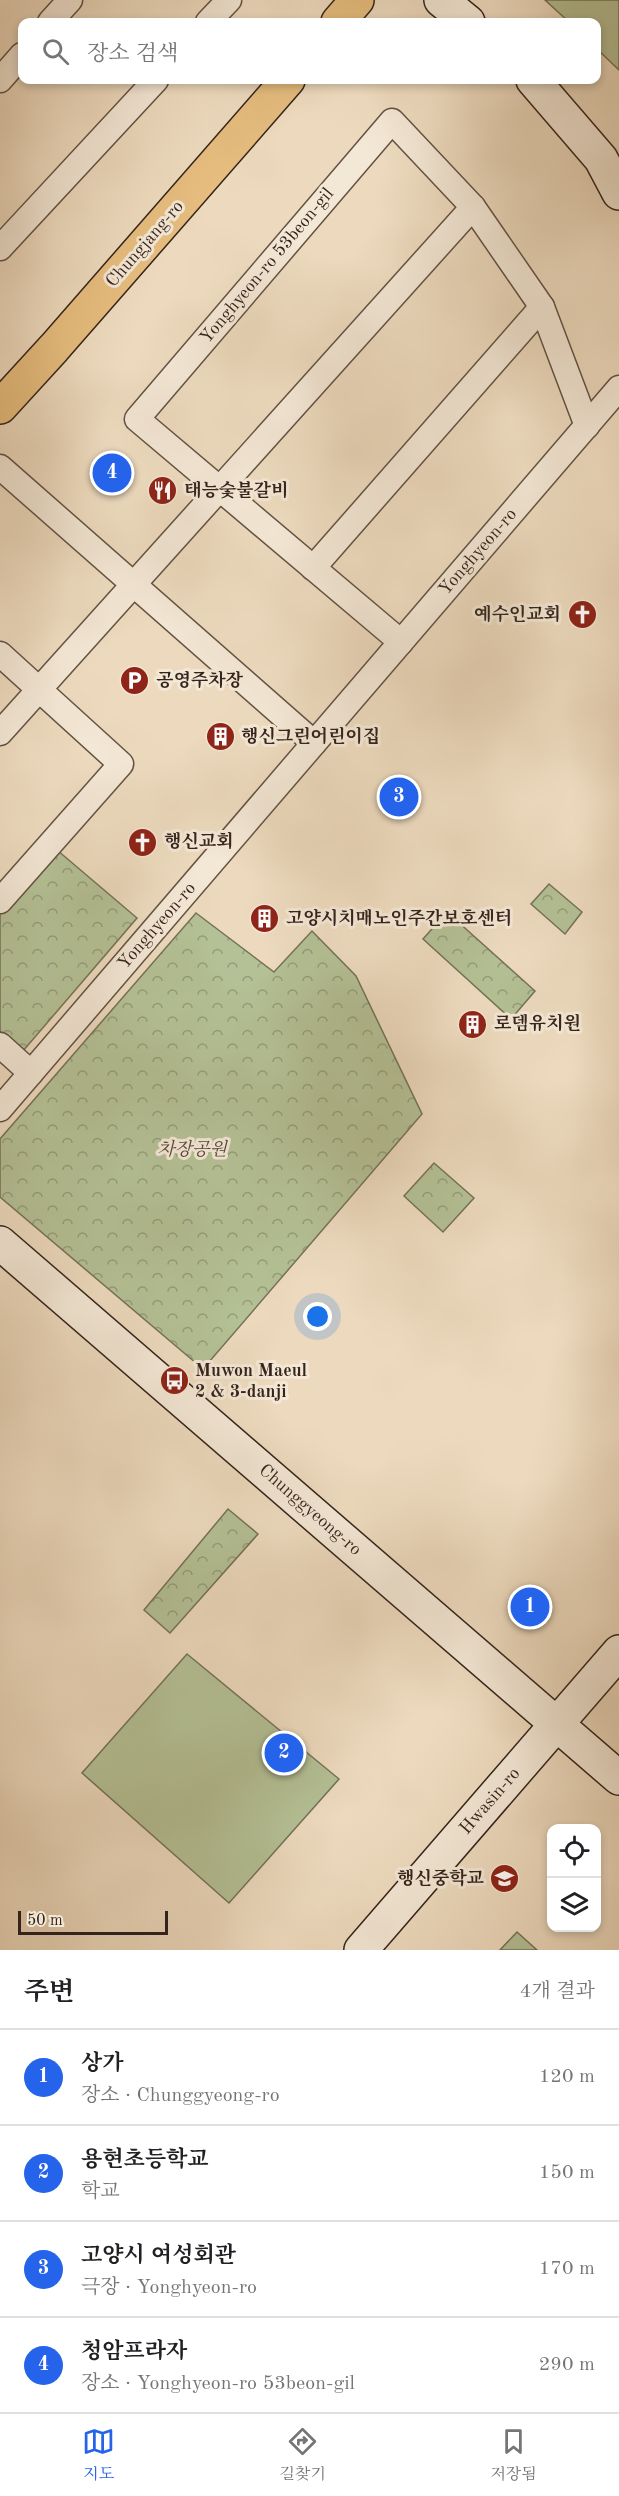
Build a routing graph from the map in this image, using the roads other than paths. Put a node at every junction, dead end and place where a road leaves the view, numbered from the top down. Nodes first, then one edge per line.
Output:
1 (70, 0) edge
2 (229, 0) edge
3 (357, 0) edge
4 (441, 0) edge
5 (54, 18) edge
6 (212, 18) edge
7 (341, 18) edge
8 (463, 18) edge
9 (18, 60) edge
10 (0, 80) edge
11 (152, 84) edge
12 (285, 84) edge
13 (536, 84) edge
14 (619, 193) edge
15 (473, 207) junction
16 (0, 248) edge
17 (542, 307) junction
18 (619, 388) edge
19 (0, 407) edge
20 (587, 426) junction
21 (0, 467) edge
22 (220, 489) junction
23 (314, 568) junction
24 (133, 584) junction
25 (401, 642) junction
26 (0, 654) edge
27 (39, 688) junction
28 (0, 733) edge
29 (314, 743) junction
30 (0, 901) edge
31 (0, 1045) edge
32 (31, 1073) junction
33 (0, 1109) edge
34 (0, 1242) edge
35 (619, 1652) edge
36 (557, 1724) junction
37 (619, 1778) edge
38 (362, 1950) edge

1 - 5 street
2 - 6 street
3 - 7 main road
4 - 8 main road
9 - 10 street
11 - 16 street
12 - 19 main road, Chungjang-ro
13 - 14 main road
15 - 17 street, Yonghyeon-ro 53beon-gil
15 - 22 street
15 - 22 street, Yonghyeon-ro 53beon-gil
17 - 20 street, Yonghyeon-ro 53beon-gil
17 - 23 street
18 - 20 street, Yonghyeon-ro
20 - 25 street, Yonghyeon-ro
21 - 24 street
22 - 23 street, Yonghyeon-ro 53beon-gil
22 - 24 street
23 - 25 street, Yonghyeon-ro 53beon-gil
24 - 27 street
24 - 29 street
25 - 29 street, Yonghyeon-ro
26 - 27 street
27 - 28 street
27 - 30 street
29 - 32 street, Yonghyeon-ro
31 - 32 street
32 - 33 street, Yonghyeon-ro
34 - 36 main road, Chunggyeong-ro
35 - 36 main road, Hwasin-ro
36 - 37 main road, Chunggyeong-ro
36 - 38 main road, Hwasin-ro

